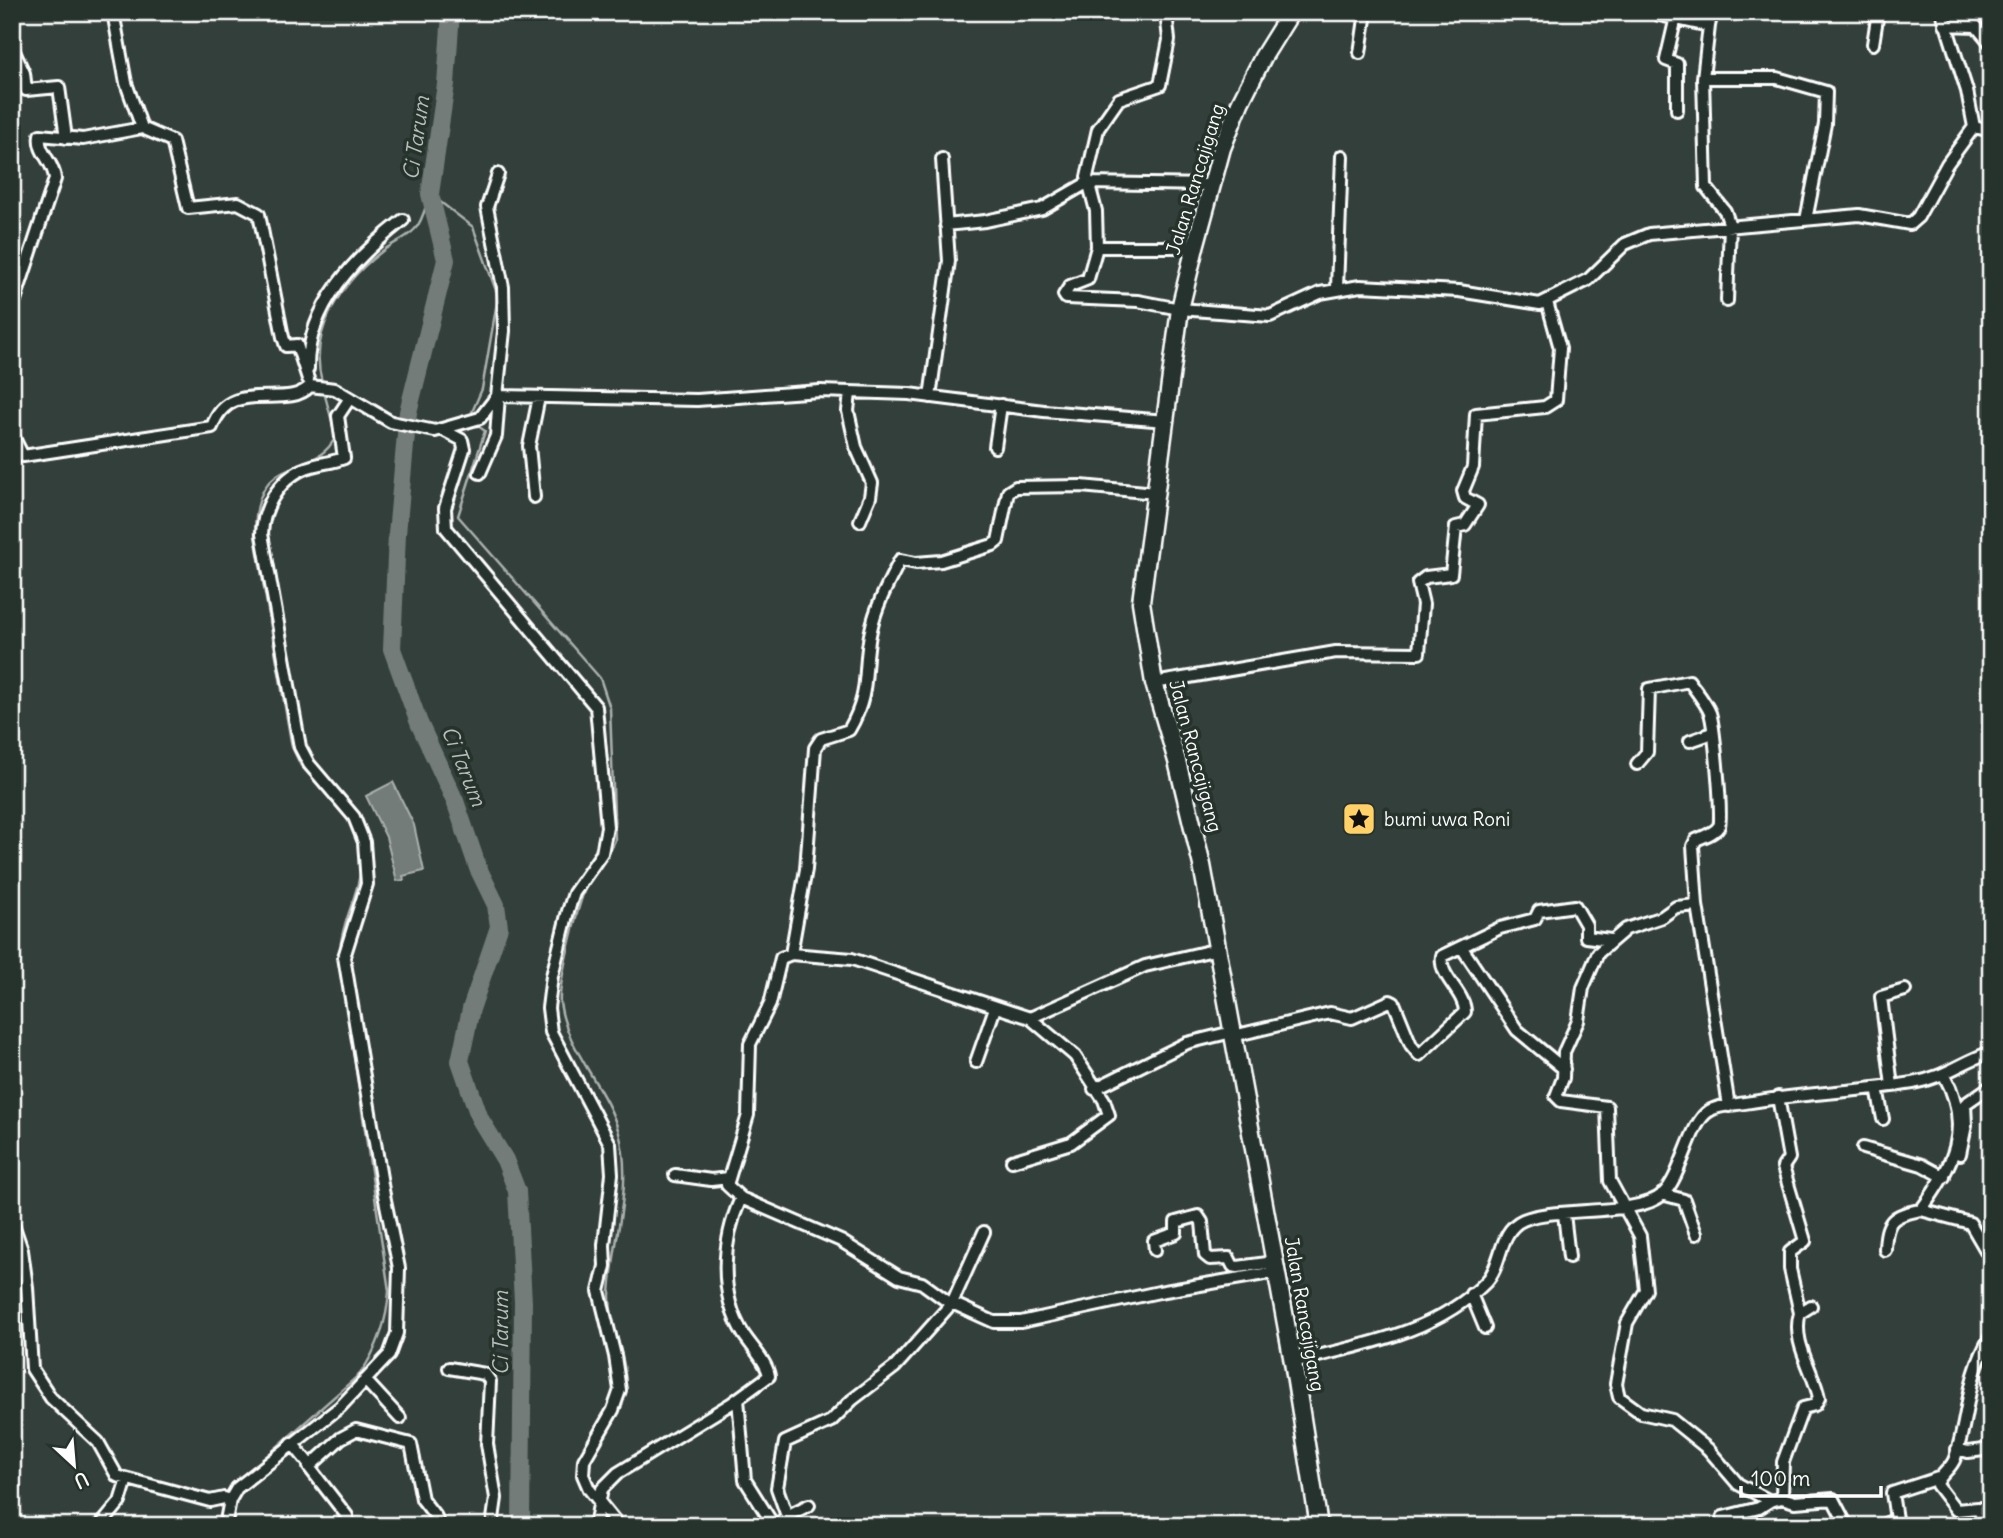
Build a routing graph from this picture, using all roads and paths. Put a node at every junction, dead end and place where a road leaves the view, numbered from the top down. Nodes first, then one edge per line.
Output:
1 (113, 12) edge
2 (1166, 12) edge
3 (1366, 12) edge
4 (1712, 12) edge
5 (1878, 12) edge
6 (1942, 12) edge
7 (1659, 15) dead end
8 (1286, 16) edge
9 (1676, 17) junction
10 (1945, 25) junction
11 (1709, 26) junction
12 (1873, 44) dead end
13 (1991, 44) edge
14 (12, 47) edge
15 (1360, 53) dead end
16 (1703, 78) junction
17 (1677, 110) dead end
18 (1974, 127) junction
19 (142, 128) junction
20 (1991, 131) edge
21 (66, 138) junction
22 (1342, 156) dead end
23 (942, 159) dead end
24 (498, 174) dead end
25 (1087, 183) junction
26 (1211, 185) junction
27 (403, 220) dead end
28 (1806, 220) junction
29 (946, 225) junction
30 (1730, 226) junction
31 (1097, 247) junction
32 (1195, 247) junction
33 (1337, 288) junction
34 (1549, 301) junction
35 (1727, 301) dead end
36 (12, 309) edge
37 (1181, 309) junction
38 (311, 384) junction
39 (850, 393) junction
40 (498, 396) junction
41 (539, 397) junction
42 (930, 397) junction
43 (350, 398) junction
44 (1001, 405) junction
45 (1166, 421) junction
46 (441, 429) junction
47 (12, 434) edge
48 (995, 447) dead end
49 (480, 473) dead end
50 (1156, 493) junction
51 (534, 497) dead end
52 (860, 521) dead end
53 (1154, 683) junction
54 (1713, 733) junction
55 (1690, 741) dead end
56 (1637, 764) dead end
57 (1697, 905) junction
58 (1611, 940) junction
59 (1462, 948) junction
60 (1218, 949) junction
61 (791, 954) junction
62 (1905, 990) dead end
63 (995, 1008) junction
64 (1030, 1018) junction
65 (1232, 1034) junction
66 (1991, 1052) edge
67 (976, 1062) dead end
68 (1564, 1069) junction
69 (1944, 1075) junction
70 (1892, 1086) junction
71 (1991, 1086) edge
72 (1877, 1088) junction
73 (1094, 1089) junction
74 (1778, 1097) junction
75 (1729, 1106) junction
76 (1883, 1119) dead end
77 (1863, 1148) dead end
78 (1960, 1154) dead end
79 (1012, 1161) dead end
80 (675, 1175) dead end
81 (1944, 1177) junction
82 (729, 1178) junction
83 (1662, 1194) junction
84 (740, 1198) junction
85 (1621, 1206) junction
86 (1921, 1210) junction
87 (1564, 1214) junction
88 (12, 1221) edge
89 (984, 1232) dead end
90 (1696, 1234) dead end
91 (1155, 1250) dead end
92 (1885, 1250) dead end
93 (1569, 1257) dead end
94 (1991, 1259) edge
95 (1275, 1267) junction
96 (1471, 1294) junction
97 (952, 1303) junction
98 (1811, 1306) dead end
99 (1800, 1313) junction
100 (1485, 1328) dead end
101 (1991, 1336) edge
102 (1293, 1362) junction
103 (449, 1368) dead end
104 (365, 1380) junction
105 (738, 1399) junction
106 (400, 1418) dead end
107 (292, 1443) junction
108 (1991, 1449) edge
109 (1957, 1450) junction
110 (310, 1465) junction
111 (1938, 1478) junction
112 (127, 1479) junction
113 (597, 1497) junction
114 (228, 1499) junction
115 (1782, 1499) junction
116 (1770, 1501) junction
117 (809, 1505) dead end
118 (786, 1517) junction
119 (100, 1526) edge
120 (225, 1526) edge
121 (348, 1526) edge
122 (438, 1526) edge
123 (492, 1526) edge
124 (595, 1526) edge
125 (620, 1526) edge
126 (775, 1526) edge
127 (1319, 1526) edge
128 (1722, 1526) edge
129 (1847, 1526) edge
130 (1880, 1526) edge
131 (1986, 1526) edge

1 - 19 street
2 - 25 street
3 - 15 street
4 - 11 street
5 - 12 street
6 - 10 street
7 - 9 street
8 - 26 main road, Jalan Rancajigang
9 - 11 street
9 - 17 street
10 - 13 street
10 - 18 street
11 - 16 street
14 - 21 street
16 - 28 street
16 - 30 street
18 - 20 street
18 - 28 street
19 - 21 street
19 - 38 street
21 - 36 street
22 - 33 street
23 - 29 street
24 - 40 street
25 - 26 street
25 - 29 street
25 - 31 street
26 - 32 main road, Jalan Rancajigang
27 - 38 street
28 - 30 street
29 - 42 street
30 - 34 street
30 - 35 street
31 - 32 street
31 - 37 street
32 - 37 main road, Jalan Rancajigang
33 - 34 street
33 - 37 street
34 - 53 street
37 - 45 main road, Jalan Rancajigang
38 - 43 street
38 - 47 street
39 - 41 street
39 - 42 street
39 - 52 street
40 - 41 street
40 - 46 street
40 - 49 street
41 - 51 street
42 - 44 street
43 - 46 street
43 - 104 street
44 - 45 street
44 - 48 street
45 - 50 main road, Jalan Rancajigang
46 - 113 street
50 - 53 main road, Jalan Rancajigang
50 - 61 street
53 - 60 main road, Jalan Rancajigang
54 - 55 street
54 - 56 street
54 - 57 street
57 - 58 street
57 - 75 street
58 - 59 street
58 - 68 street
59 - 65 street
59 - 68 street
60 - 64 street
60 - 65 main road, Jalan Rancajigang
61 - 63 street
61 - 82 street
62 - 70 street
63 - 64 street
63 - 67 street
64 - 73 street
65 - 73 street
65 - 95 main road, Jalan Rancajigang
66 - 69 street
68 - 85 street
69 - 70 street
69 - 81 street
70 - 72 street
71 - 78 street
72 - 74 street
72 - 76 street
73 - 79 street
74 - 75 street
74 - 99 street
75 - 83 street
77 - 81 street
80 - 82 street
81 - 86 street
82 - 84 street
83 - 85 street
83 - 90 street
84 - 97 street
84 - 105 street
85 - 87 street
85 - 116 street
86 - 92 street
86 - 94 street
87 - 93 street
87 - 96 street
88 - 112 street
89 - 97 street
91 - 95 street
95 - 97 street
95 - 102 main road, Jalan Rancajigang
96 - 100 street
96 - 102 street
97 - 118 street
98 - 99 street
99 - 115 street
101 - 109 street
102 - 127 main road, Jalan Rancajigang
103 - 123 street
104 - 106 street
104 - 107 street
105 - 113 street
105 - 126 street
107 - 110 street
107 - 114 street
108 - 109 street
109 - 111 street
110 - 121 street
110 - 122 street
111 - 130 street
111 - 131 street
112 - 114 street
112 - 119 street
113 - 124 street
113 - 125 street
114 - 120 street
115 - 116 street
115 - 129 street
116 - 128 street
117 - 118 street
118 - 126 street

